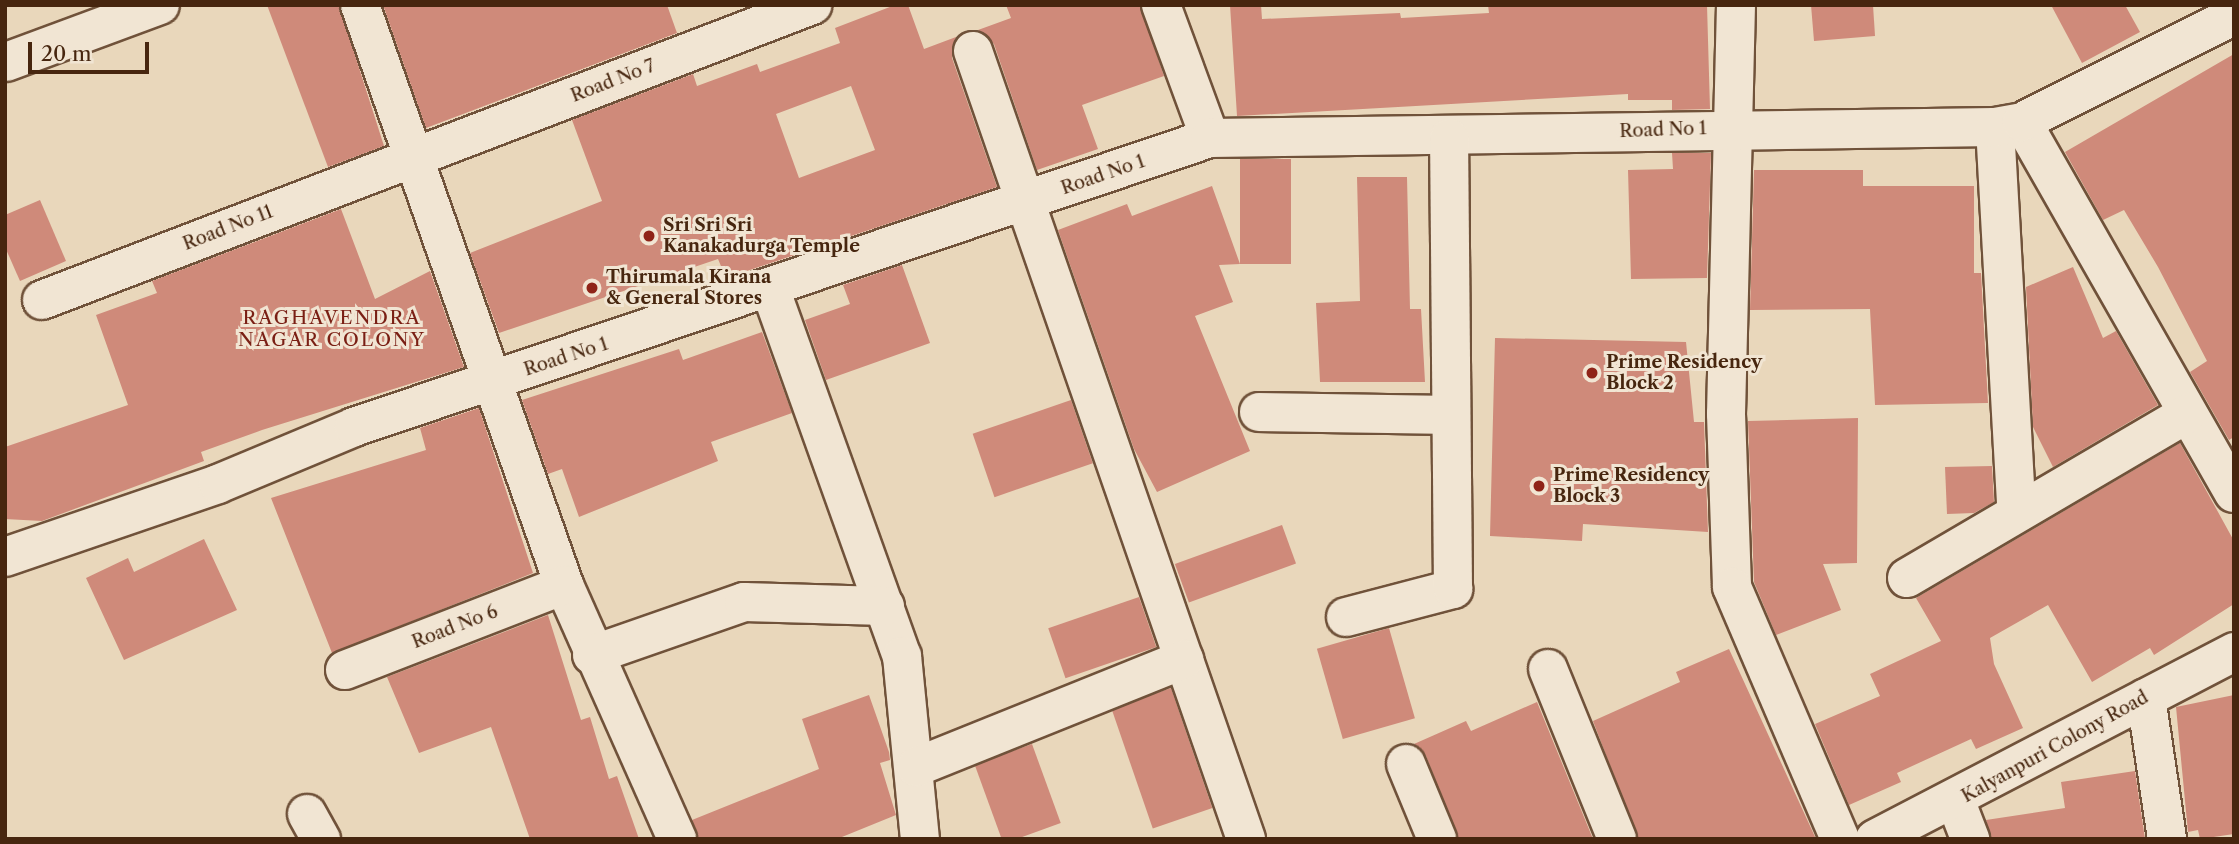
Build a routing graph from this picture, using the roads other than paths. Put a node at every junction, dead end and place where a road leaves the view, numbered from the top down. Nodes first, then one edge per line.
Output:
1 (160, 5) edge
2 (360, 5) edge
3 (812, 5) edge
4 (1161, 5) edge
5 (1737, 5) edge
6 (2234, 16) edge
7 (973, 51) dead end
8 (6, 62) edge
9 (2009, 124) junction
10 (1733, 128) junction
11 (1210, 138) junction
12 (1449, 138) junction
13 (414, 157) junction
14 (1023, 203) junction
15 (771, 291) junction
16 (42, 300) dead end
17 (496, 380) junction
18 (1259, 412) dead end
19 (2186, 414) junction
20 (1451, 415) junction
21 (2234, 493) edge
22 (2016, 508) junction
23 (5, 557) edge
24 (1907, 578) dead end
25 (564, 585) junction
26 (885, 606) junction
27 (1346, 617) dead end
28 (2234, 652) edge
29 (592, 655) junction
30 (1184, 659) junction
31 (1548, 669) dead end
32 (345, 670) dead end
33 (2146, 698) junction
34 (1406, 764) dead end
35 (916, 767) junction
36 (1956, 802) junction
37 (677, 839) edge
38 (920, 839) edge
39 (1246, 839) edge
40 (1437, 839) edge
41 (1617, 839) edge
42 (1840, 839) edge
43 (1875, 839) edge
44 (1970, 839) edge
45 (2167, 839) edge

1 - 8 street
2 - 13 street
3 - 13 street, Road No 7
4 - 11 street
5 - 10 street
6 - 9 street, Road No 1
7 - 14 street
9 - 10 street, Road No 1
9 - 19 street
9 - 22 street
10 - 12 street, Road No 1
10 - 42 street
11 - 12 street, Road No 1
11 - 14 street, Road No 1
12 - 20 street
13 - 16 street, Road No 11
13 - 17 street
14 - 15 street, Road No 1
14 - 30 street
15 - 17 street, Road No 1
15 - 26 street
17 - 23 street, Road No 1
17 - 25 street
18 - 20 street
19 - 21 street
19 - 22 street
20 - 27 street
22 - 24 street
25 - 29 street
25 - 32 street, Road No 6
26 - 29 street
26 - 35 street
28 - 33 street, Kalyanpuri Colony Road
29 - 37 street
30 - 35 street
30 - 39 street
31 - 41 street
33 - 36 street, Kalyanpuri Colony Road
33 - 45 street
34 - 40 street
35 - 38 street
36 - 43 street, Kalyanpuri Colony Road
36 - 44 street

